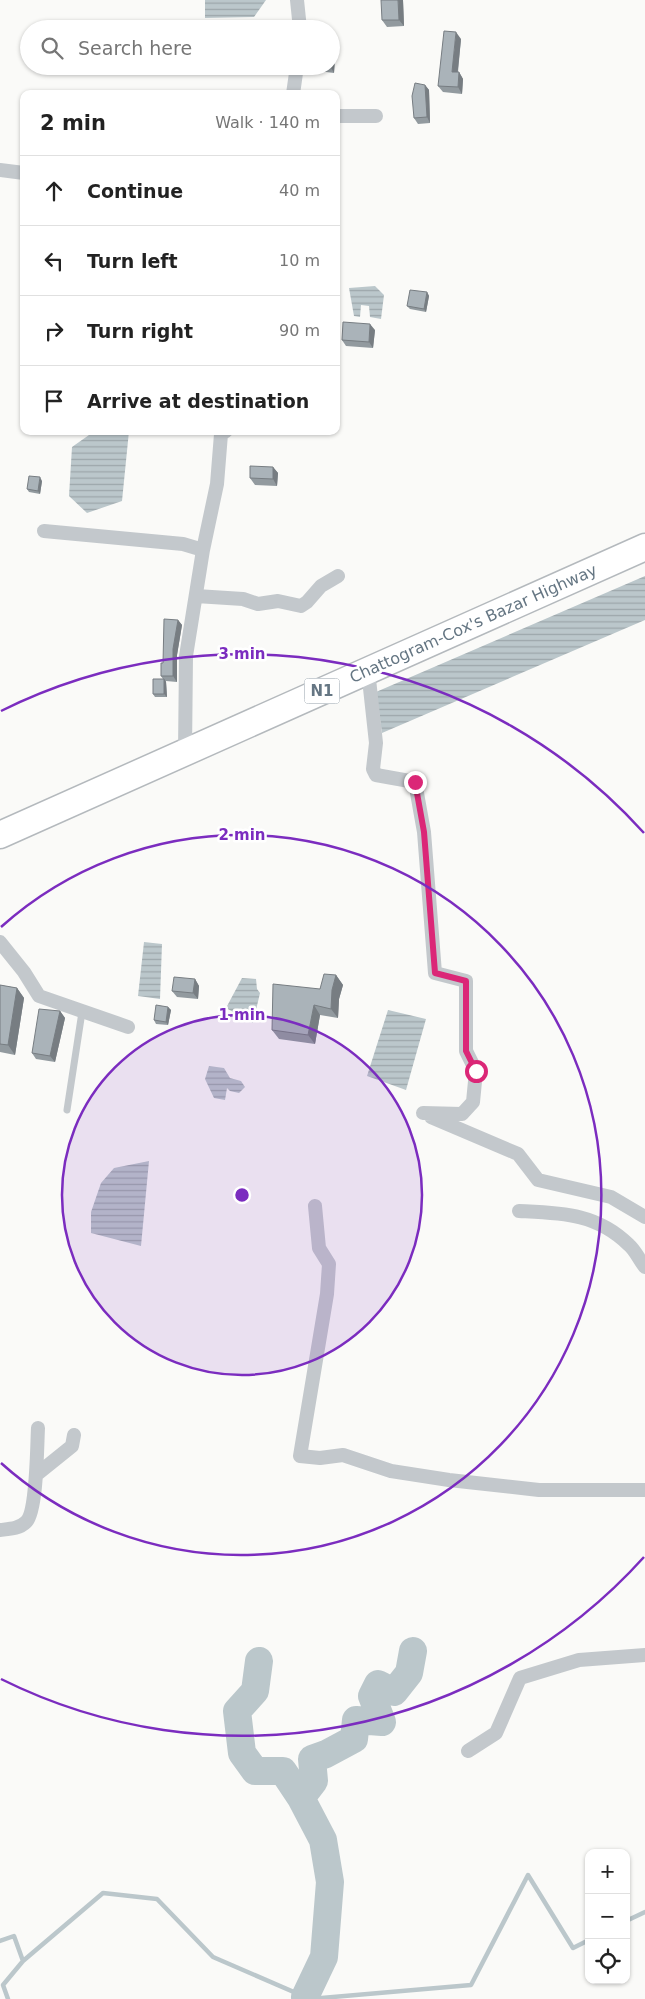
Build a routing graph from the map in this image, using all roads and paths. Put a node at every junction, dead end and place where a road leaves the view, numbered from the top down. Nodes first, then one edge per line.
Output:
1 (297, 0) edge
2 (299, 20) edge
3 (296, 75) edge
4 (294, 90) edge
5 (340, 116) edge
6 (376, 116) dead end
7 (0, 170) edge
8 (20, 172) edge
9 (221, 435) edge
10 (44, 531) dead end
11 (645, 547) edge
12 (203, 550) junction
13 (338, 576) dead end
14 (196, 596) junction
15 (368, 670) junction
16 (184, 752) junction
17 (0, 835) edge
18 (0, 942) edge
19 (82, 1012) junction
20 (128, 1027) dead end
21 (67, 1110) dead end
22 (315, 1206) dead end
23 (519, 1211) dead end
24 (645, 1217) edge
25 (645, 1267) edge
26 (38, 1428) dead end
27 (74, 1434) dead end
28 (36, 1475) junction
29 (645, 1490) edge
30 (0, 1530) edge
31 (645, 1655) edge
32 (468, 1751) dead end

1 - 2 street
3 - 4 street
5 - 6 street
7 - 8 street
9 - 12 street
10 - 12 street
11 - 15 highway, Chattogram-Cox's Bazar Highway / N1
12 - 14 street
13 - 14 street
14 - 16 street
15 - 16 highway, Chattogram-Cox's Bazar Highway / N1
15 - 24 street
16 - 17 highway, Chattogram-Cox's Bazar Highway / N1
18 - 19 street
19 - 20 street
19 - 21 lane
22 - 29 street
23 - 25 street
26 - 28 street
27 - 28 street
28 - 30 street
31 - 32 street

